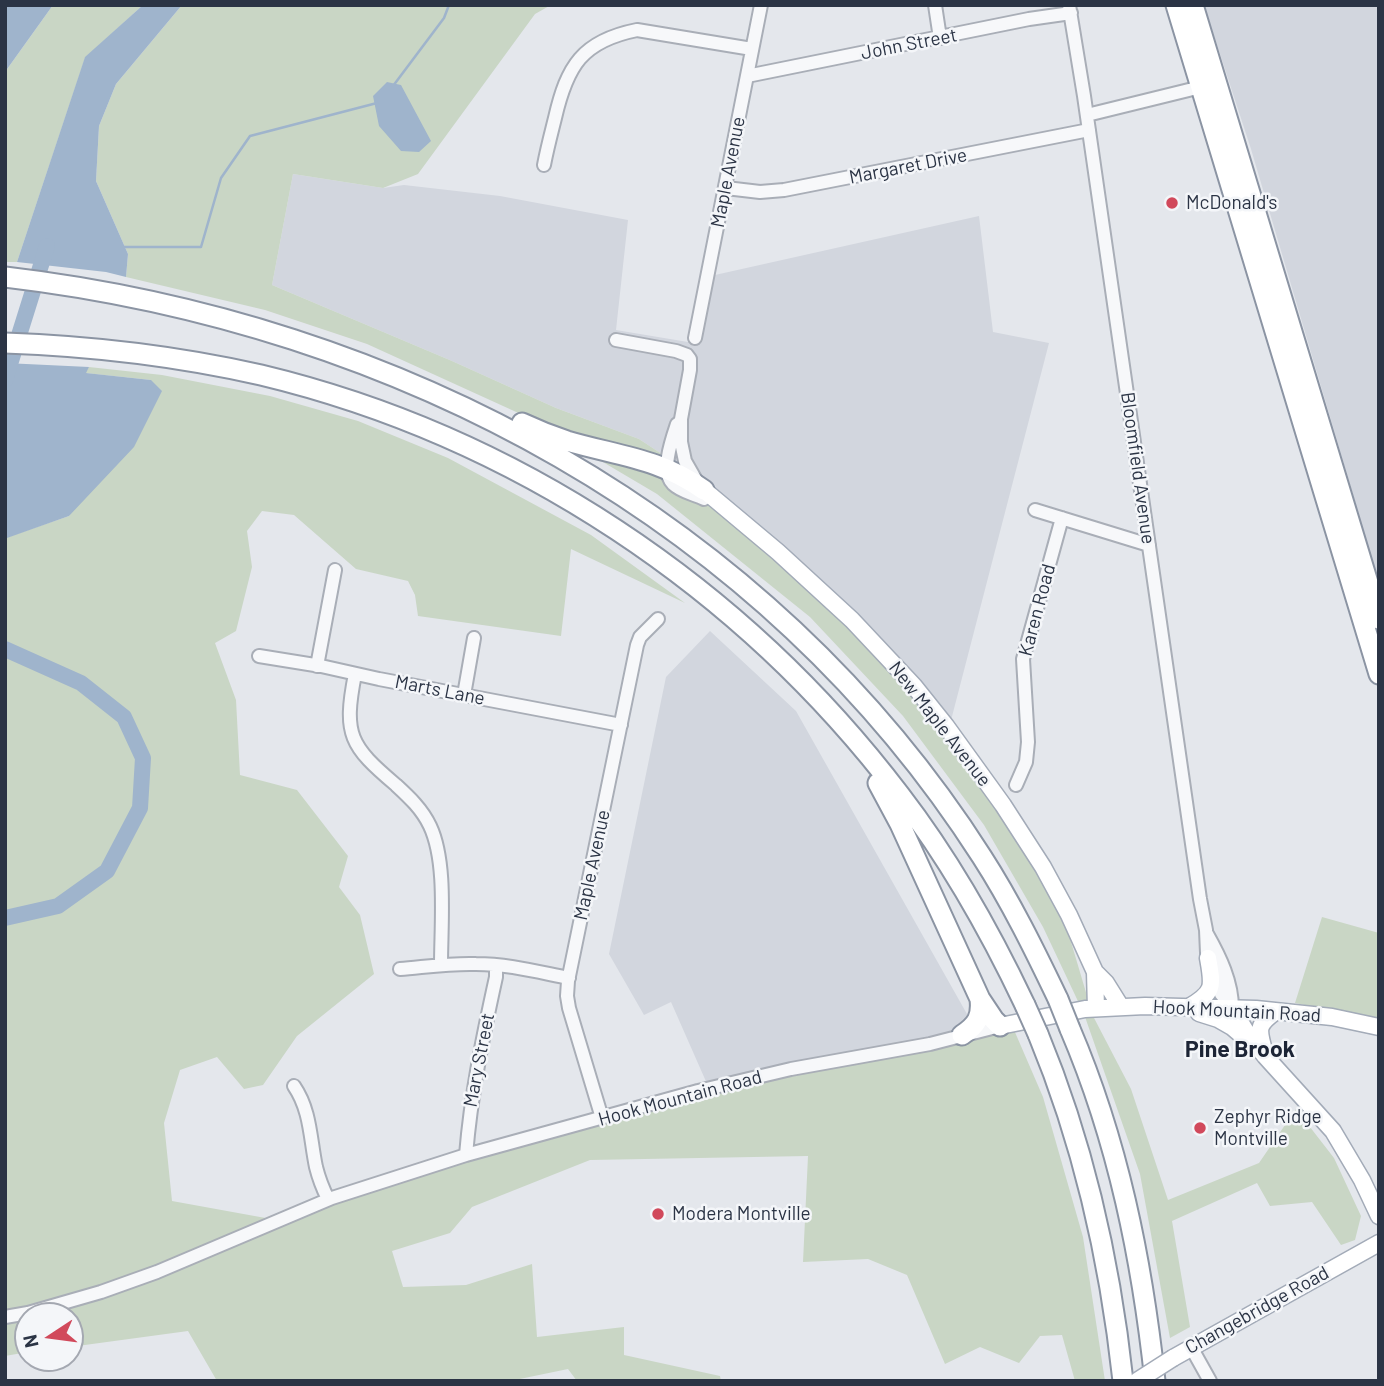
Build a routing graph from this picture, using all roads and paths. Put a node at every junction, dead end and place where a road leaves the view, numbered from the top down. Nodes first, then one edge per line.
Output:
1 (761, 5) edge
2 (935, 5) edge
3 (1176, 5) edge
4 (1195, 5) edge
5 (1070, 9) edge
6 (940, 38) junction
7 (752, 49) junction
8 (747, 76) junction
9 (1200, 87) junction
10 (1087, 114) junction
11 (1089, 130) junction
12 (544, 165) dead end
13 (726, 188) junction
14 (5, 277) edge
15 (695, 338) dead end
16 (616, 340) dead end
17 (5, 342) edge
18 (366, 365) junction
19 (683, 408) junction
20 (666, 469) junction
21 (704, 490) junction
22 (1035, 510) dead end
23 (734, 516) junction
24 (1062, 518) junction
25 (1149, 545) junction
26 (335, 570) dead end
27 (658, 619) dead end
28 (1379, 620) edge
29 (474, 638) dead end
30 (259, 656) dead end
31 (317, 666) junction
32 (355, 674) junction
33 (1379, 674) edge
34 (464, 695) junction
35 (822, 702) junction
36 (621, 725) junction
37 (1016, 785) dead end
38 (1206, 930) junction
39 (1208, 958) junction
40 (441, 965) junction
41 (496, 965) junction
42 (400, 969) dead end
43 (1095, 972) junction
44 (569, 978) junction
45 (980, 999) junction
46 (1121, 1007) junction
47 (1096, 1008) junction
48 (1187, 1008) junction
49 (1232, 1008) junction
50 (1275, 1012) junction
51 (1000, 1026) junction
52 (1379, 1027) edge
53 (962, 1035) junction
54 (1265, 1056) junction
55 (294, 1086) dead end
56 (602, 1118) junction
57 (466, 1155) junction
58 (328, 1199) junction
59 (1379, 1216) edge
60 (1379, 1243) edge
61 (5, 1317) edge
62 (1191, 1347) junction
63 (1123, 1381) edge
64 (1137, 1381) edge
65 (1155, 1381) edge
66 (1210, 1381) edge

1 - 7 street, Maple Avenue
2 - 6 street
3 - 9 highway
4 - 28 highway
5 - 6 street, John Street
5 - 10 street, Bloomfield Avenue
6 - 8 street, John Street
7 - 8 street, Maple Avenue
7 - 12 street
8 - 13 street, Maple Avenue
9 - 10 street
9 - 33 highway
10 - 11 street, Bloomfield Avenue
11 - 13 street, Margaret Drive
11 - 25 street, Bloomfield Avenue
13 - 15 street, Maple Avenue
14 - 18 highway
16 - 19 street
17 - 35 highway
18 - 20 highway
18 - 65 highway, bridge
19 - 20 street
19 - 21 street
20 - 21 highway
20 - 23 street, New Maple Avenue
21 - 23 main road, New Maple Avenue
22 - 24 street
23 - 43 main road, New Maple Avenue
24 - 25 street
24 - 37 street, Karen Road
25 - 38 street, Bloomfield Avenue
26 - 31 street
27 - 36 street, Maple Avenue
29 - 34 street
30 - 31 street, Marts Lane
31 - 32 street, Marts Lane
32 - 34 street, Marts Lane
32 - 40 street
34 - 36 street, Marts Lane
35 - 45 highway
35 - 63 highway, bridge
36 - 44 street, Maple Avenue
38 - 39 street, Bloomfield Avenue
38 - 49 street, Bloomfield Avenue
39 - 48 main road
39 - 49 street, Bloomfield Avenue
40 - 41 street
40 - 42 street
41 - 44 street
41 - 57 street, Mary Street
43 - 46 main road, New Maple Avenue
43 - 47 main road, New Maple Avenue
44 - 56 street, Maple Avenue
45 - 51 highway
45 - 53 highway
46 - 47 main road, Hook Mountain Road
46 - 48 main road, Hook Mountain Road
47 - 51 main road, Hook Mountain Road
48 - 49 main road, Hook Mountain Road
48 - 54 main road
49 - 50 main road, Hook Mountain Road
49 - 54 main road, Bloomfield Avenue
50 - 52 main road, Hook Mountain Road
50 - 54 main road
51 - 53 street, Hook Mountain Road
53 - 56 street, Hook Mountain Road
54 - 59 main road, Bloomfield Avenue
55 - 58 street
56 - 57 street, Hook Mountain Road
57 - 58 street, Hook Mountain Road
58 - 61 street, Hook Mountain Road
60 - 62 main road, Changebridge Road
62 - 64 main road, Changebridge Road, bridge
62 - 66 street

